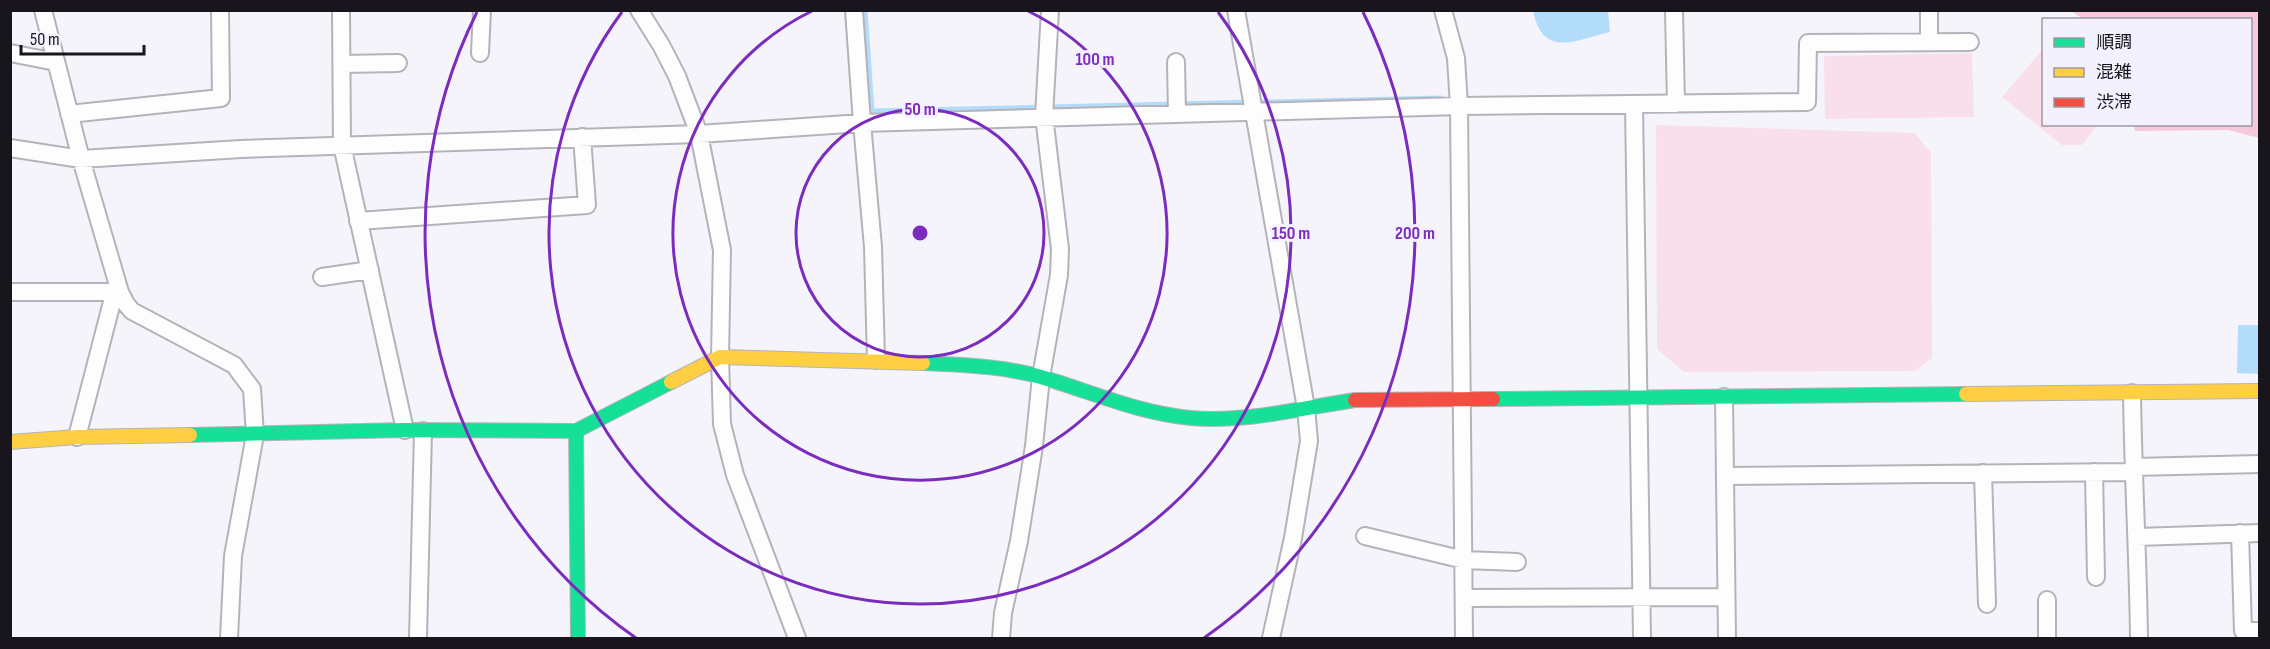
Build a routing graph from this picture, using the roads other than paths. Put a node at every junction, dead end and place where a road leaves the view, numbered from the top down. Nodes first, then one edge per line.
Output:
1 (42, 10) edge
2 (220, 10) edge
3 (341, 10) edge
4 (482, 10) edge
5 (639, 10) edge
6 (854, 10) edge
7 (1050, 10) edge
8 (1236, 10) edge
9 (1443, 10) edge
10 (1674, 10) edge
11 (1929, 10) edge
12 (1929, 42) junction
13 (1970, 42) dead end
14 (10, 53) edge
15 (480, 53) dead end
16 (56, 62) junction
17 (1176, 62) dead end
18 (398, 63) dead end
19 (342, 64) junction
20 (1676, 104) junction
21 (1634, 105) junction
22 (1459, 106) junction
23 (1255, 112) junction
24 (69, 114) junction
25 (1177, 114) junction
26 (1044, 116) junction
27 (862, 123) junction
28 (699, 134) junction
29 (582, 137) junction
30 (342, 146) junction
31 (10, 148) edge
32 (81, 159) junction
33 (358, 221) junction
34 (370, 270) junction
35 (322, 277) dead end
36 (10, 292) edge
37 (120, 292) junction
38 (720, 357) junction
39 (876, 360) junction
40 (1041, 377) junction
41 (2259, 391) edge
42 (2132, 393) junction
43 (1724, 397) junction
44 (1639, 398) junction
45 (1462, 400) junction
46 (1306, 408) junction
47 (405, 430) junction
48 (423, 430) junction
49 (576, 431) junction
50 (255, 435) junction
51 (77, 436) junction
52 (10, 442) edge
53 (2259, 464) edge
54 (2133, 470) junction
55 (2094, 472) junction
56 (1983, 473) junction
57 (1725, 476) junction
58 (2240, 533) junction
59 (2259, 533) edge
60 (1365, 536) dead end
61 (2137, 537) junction
62 (1464, 561) junction
63 (1517, 561) dead end
64 (2096, 577) dead end
65 (1641, 597) junction
66 (1726, 597) junction
67 (1464, 598) junction
68 (2047, 600) dead end
69 (1987, 604) dead end
70 (2259, 631) edge
71 (229, 639) edge
72 (418, 639) edge
73 (578, 639) edge
74 (796, 639) edge
75 (1001, 639) edge
76 (1270, 639) edge
77 (1464, 639) edge
78 (1642, 639) edge
79 (1727, 639) edge
80 (2047, 639) edge
81 (2139, 639) edge

1 - 16 street
2 - 24 street
3 - 19 street
4 - 15 street
5 - 28 street
6 - 27 street
7 - 26 street
8 - 23 street
9 - 22 street
10 - 20 street
11 - 12 street
12 - 13 street
12 - 20 street
14 - 16 street
16 - 24 street
17 - 25 street
18 - 19 street
19 - 30 street
20 - 21 street
21 - 22 street
21 - 44 street
22 - 23 street
22 - 45 street
23 - 25 street
23 - 46 street
24 - 32 street
25 - 26 street
26 - 27 street
26 - 40 street
27 - 28 street
27 - 39 street
28 - 29 street
28 - 38 street
29 - 30 street
29 - 33 street
30 - 32 street
30 - 33 street
31 - 32 street
32 - 37 street
33 - 34 street
34 - 35 street
34 - 47 street
36 - 37 street
37 - 50 street
37 - 51 street
38 - 39 street
38 - 49 street
38 - 74 street
39 - 40 street
40 - 46 street
40 - 75 street
41 - 42 street
42 - 43 street
42 - 54 street
43 - 44 street
43 - 57 street
44 - 45 street
44 - 65 street
45 - 46 street
45 - 62 street
46 - 76 street
47 - 48 street
47 - 50 street
48 - 49 street
48 - 72 street
49 - 73 street
50 - 51 street
50 - 71 street
51 - 52 street
53 - 54 street
54 - 55 street
54 - 61 street
55 - 56 street
55 - 64 street
56 - 57 street
56 - 69 street
57 - 66 street
58 - 59 street
58 - 61 street
58 - 70 street
60 - 62 street
61 - 81 street
62 - 63 street
62 - 67 street
65 - 66 street
65 - 67 street
65 - 78 street
66 - 79 street
67 - 77 street
68 - 80 street

